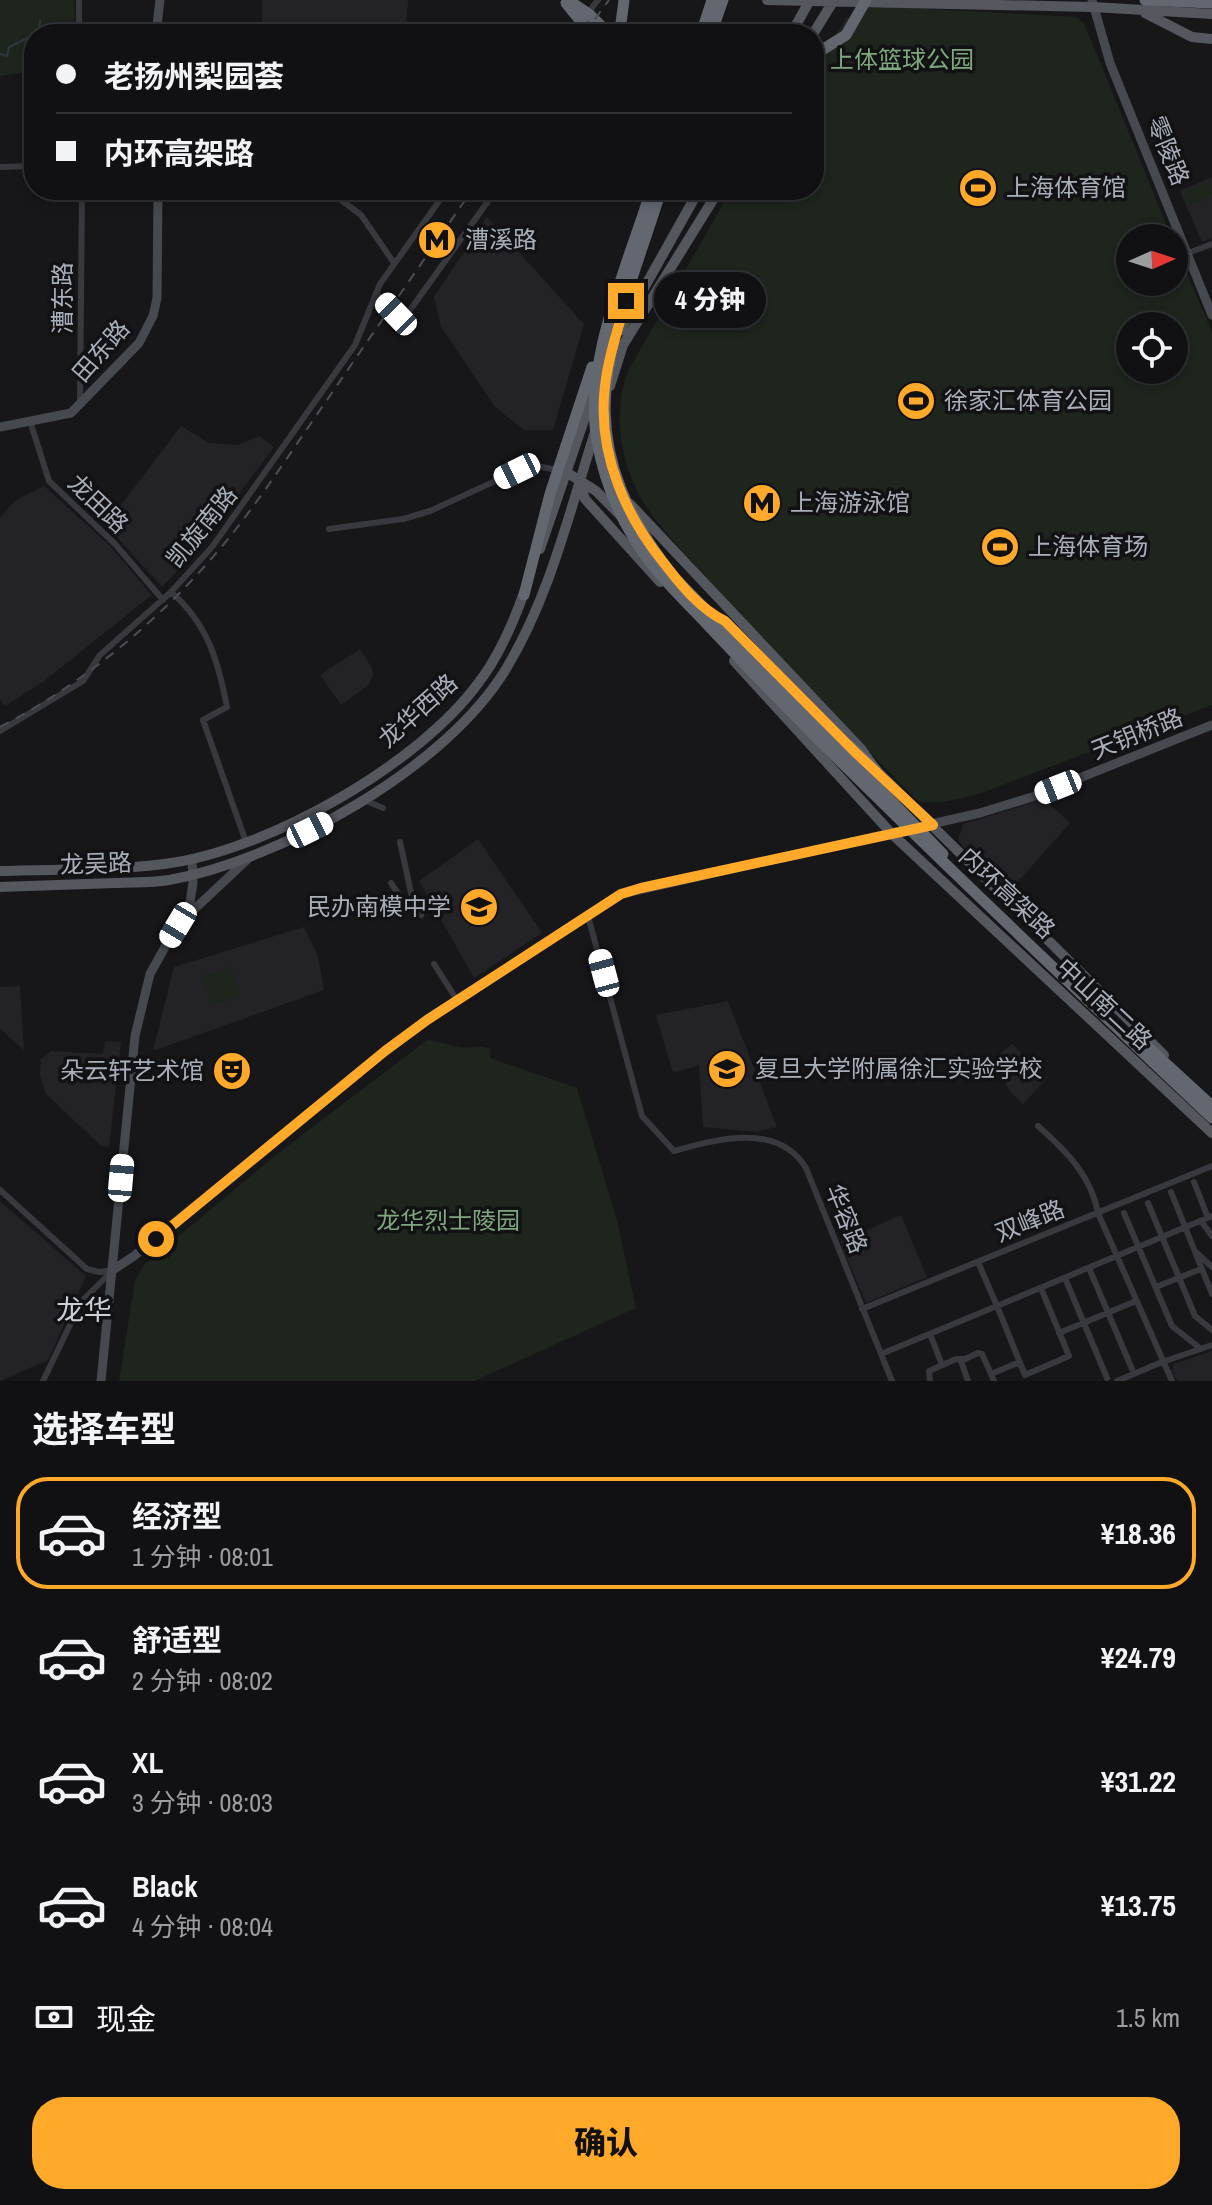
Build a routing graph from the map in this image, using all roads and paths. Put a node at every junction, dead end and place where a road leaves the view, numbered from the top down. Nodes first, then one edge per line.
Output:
1 (79, 0) edge
2 (160, 0) edge
3 (565, 0) edge
4 (598, 0) edge
5 (624, 0) edge
6 (712, 0) edge
7 (723, 0) edge
8 (767, 0) edge
9 (866, 0) edge
10 (809, 1) edge
11 (833, 2) edge
12 (1092, 3) edge
13 (1212, 3) edge
14 (1142, 5) edge
15 (1212, 14) edge
16 (79, 24) edge
17 (157, 24) edge
18 (580, 24) edge
19 (583, 24) edge
20 (599, 24) edge
21 (622, 24) edge
22 (704, 24) edge
23 (715, 24) edge
24 (796, 24) edge
25 (819, 24) edge
26 (1212, 39) edge
27 (824, 49) edge
28 (24, 166) edge
29 (0, 167) edge
30 (82, 200) edge
31 (158, 200) edge
32 (341, 200) edge
33 (440, 200) edge
34 (489, 200) edge
35 (643, 200) edge
36 (648, 200) edge
37 (658, 200) edge
38 (693, 200) edge
39 (713, 200) edge
40 (1176, 224) edge
41 (638, 231) junction
42 (1212, 244) edge
43 (1188, 253) joint
44 (394, 263) junction
45 (376, 293) junction
46 (1212, 315) edge
47 (608, 326) junction
48 (80, 407) junction
49 (30, 421) junction
50 (0, 427) edge
51 (586, 461) junction
52 (566, 472) junction
53 (579, 482) junction
54 (329, 529) dead end
55 (171, 592) junction
56 (524, 595) junction
57 (163, 600) junction
58 (711, 614) junction
59 (1212, 725) edge
60 (0, 731) edge
61 (876, 770) junction
62 (364, 800) junction
63 (383, 808) dead end
64 (933, 825) junction
65 (892, 834) junction
66 (246, 842) junction
67 (400, 842) dead end
68 (250, 857) junction
69 (192, 859) junction
70 (0, 871) edge
71 (194, 874) junction
72 (391, 883) dead end
73 (0, 887) edge
74 (413, 902) dead end
75 (421, 915) dead end
76 (588, 916) junction
77 (178, 925) junction
78 (434, 964) dead end
79 (457, 1000) junction
80 (1212, 1103) edge
81 (1212, 1118) edge
82 (1038, 1126) dead end
83 (1212, 1133) edge
84 (1210, 1166) edge
85 (1212, 1177) edge
86 (1194, 1182) dead end
87 (0, 1190) edge
88 (1171, 1192) dead end
89 (1148, 1203) dead end
90 (1098, 1213) junction
91 (1124, 1213) dead end
92 (1207, 1219) edge
93 (1185, 1228) junction
94 (1212, 1236) edge
95 (1162, 1237) junction
96 (1139, 1247) junction
97 (1194, 1250) junction
98 (1117, 1256) junction
99 (978, 1262) junction
100 (1212, 1267) edge
101 (1089, 1268) junction
102 (1201, 1269) junction
103 (113, 1270) junction
104 (1065, 1278) junction
105 (1179, 1278) junction
106 (1210, 1280) edge
107 (1156, 1287) junction
108 (1041, 1288) junction
109 (1212, 1294) edge
110 (1136, 1301) junction
111 (997, 1306) junction
112 (862, 1309) junction
113 (1108, 1313) junction
114 (1084, 1323) junction
115 (1212, 1330) edge
116 (1059, 1333) junction
117 (930, 1334) junction
118 (1212, 1345) edge
119 (1201, 1349) junction
120 (881, 1354) junction
121 (962, 1359) junction
122 (1020, 1362) junction
123 (1162, 1362) junction
124 (942, 1365) junction
125 (1132, 1369) dead end
126 (992, 1378) edge
127 (1107, 1378) dead end
128 (1025, 1379) edge
129 (43, 1381) edge
130 (101, 1381) edge
131 (892, 1381) edge
132 (930, 1381) edge
133 (968, 1381) edge
134 (1117, 1381) edge
135 (1172, 1381) edge

1 - 16 street
2 - 17 street
3 - 19 highway
3 - 20 highway
4 - 18 street
5 - 21 highway
6 - 22 highway
7 - 23 highway
8 - 10 main road
9 - 27 highway
10 - 11 main road
10 - 24 main road
11 - 12 main road
11 - 25 main road
12 - 14 main road
12 - 40 street, 零陵路
13 - 14 highway
14 - 15 main road
14 - 26 main road
28 - 29 street
30 - 48 street, 漕东路
31 - 48 street, 田东路
32 - 44 street
33 - 44 street, 凯旋南路
34 - 45 street
35 - 41 highway
36 - 41 highway, 内环高架路
37 - 58 highway, 内环高架路
38 - 52 main road
39 - 51 main road
41 - 47 highway, 内环高架路
42 - 43 street
43 - 46 street, 零陵路
44 - 45 street, 凯旋南路
45 - 55 street, 凯旋南路
47 - 56 highway
47 - 81 highway, 内环高架路
48 - 49 street, 田东路
49 - 50 street, 田东路
49 - 57 street, 龙田路
51 - 53 main road
51 - 61 main road, 中山南二路
52 - 53 main road, 中山南二路
52 - 54 street
52 - 56 main road, 龙华西路
53 - 61 main road, 中山南二路
53 - 62 main road, 龙华西路
53 - 65 main road, 中山南二路
55 - 57 street, 凯旋南路
55 - 66 street
56 - 66 main road, 龙华西路
57 - 60 street, 凯旋南路
58 - 61 highway
58 - 80 highway, 内环高架路
59 - 64 street, 天钥桥路
61 - 64 main road, 中山南二路
62 - 63 street
62 - 68 main road, 龙华西路
64 - 65 street, 天钥桥路
64 - 80 main road, 中山南二路
65 - 76 street, 天钥桥路
65 - 83 main road, 中山南二路
66 - 69 main road, 龙华西路
67 - 74 street
68 - 71 main road, 龙华西路
68 - 77 street
69 - 70 main road, 龙吴路
69 - 71 street
71 - 73 main road, 龙吴路
71 - 77 street
72 - 75 street
76 - 79 street, 天钥桥路
76 - 112 street, 华容路
77 - 103 street
78 - 79 street
79 - 103 street, 天钥桥路
82 - 90 street
84 - 85 street
84 - 90 street, 双峰路
86 - 92 street
87 - 103 street
88 - 93 street
89 - 95 street
90 - 98 street
90 - 99 street, 双峰路
91 - 96 street
92 - 93 street
92 - 94 street
93 - 95 street
93 - 97 street
95 - 96 street
95 - 105 street
96 - 98 street
96 - 107 street
97 - 100 street
97 - 102 street
98 - 101 street
98 - 110 street
99 - 111 street
99 - 112 street, 双峰路
101 - 104 street
101 - 113 street
102 - 105 street
102 - 106 street
103 - 129 street
103 - 130 street
104 - 108 street
104 - 114 street
105 - 107 street
105 - 115 street
106 - 109 street
107 - 119 street
108 - 111 street
108 - 116 street
110 - 113 street
110 - 123 street
111 - 117 street
111 - 122 street
112 - 120 street, 华容路
113 - 114 street
113 - 125 street
114 - 116 street
114 - 127 street
116 - 128 street
117 - 120 street
117 - 124 street
118 - 119 street
119 - 123 street
120 - 131 street, 华容路
121 - 124 street
121 - 126 street
121 - 133 street
122 - 126 street
122 - 128 street
123 - 134 street
123 - 135 street
124 - 132 street

